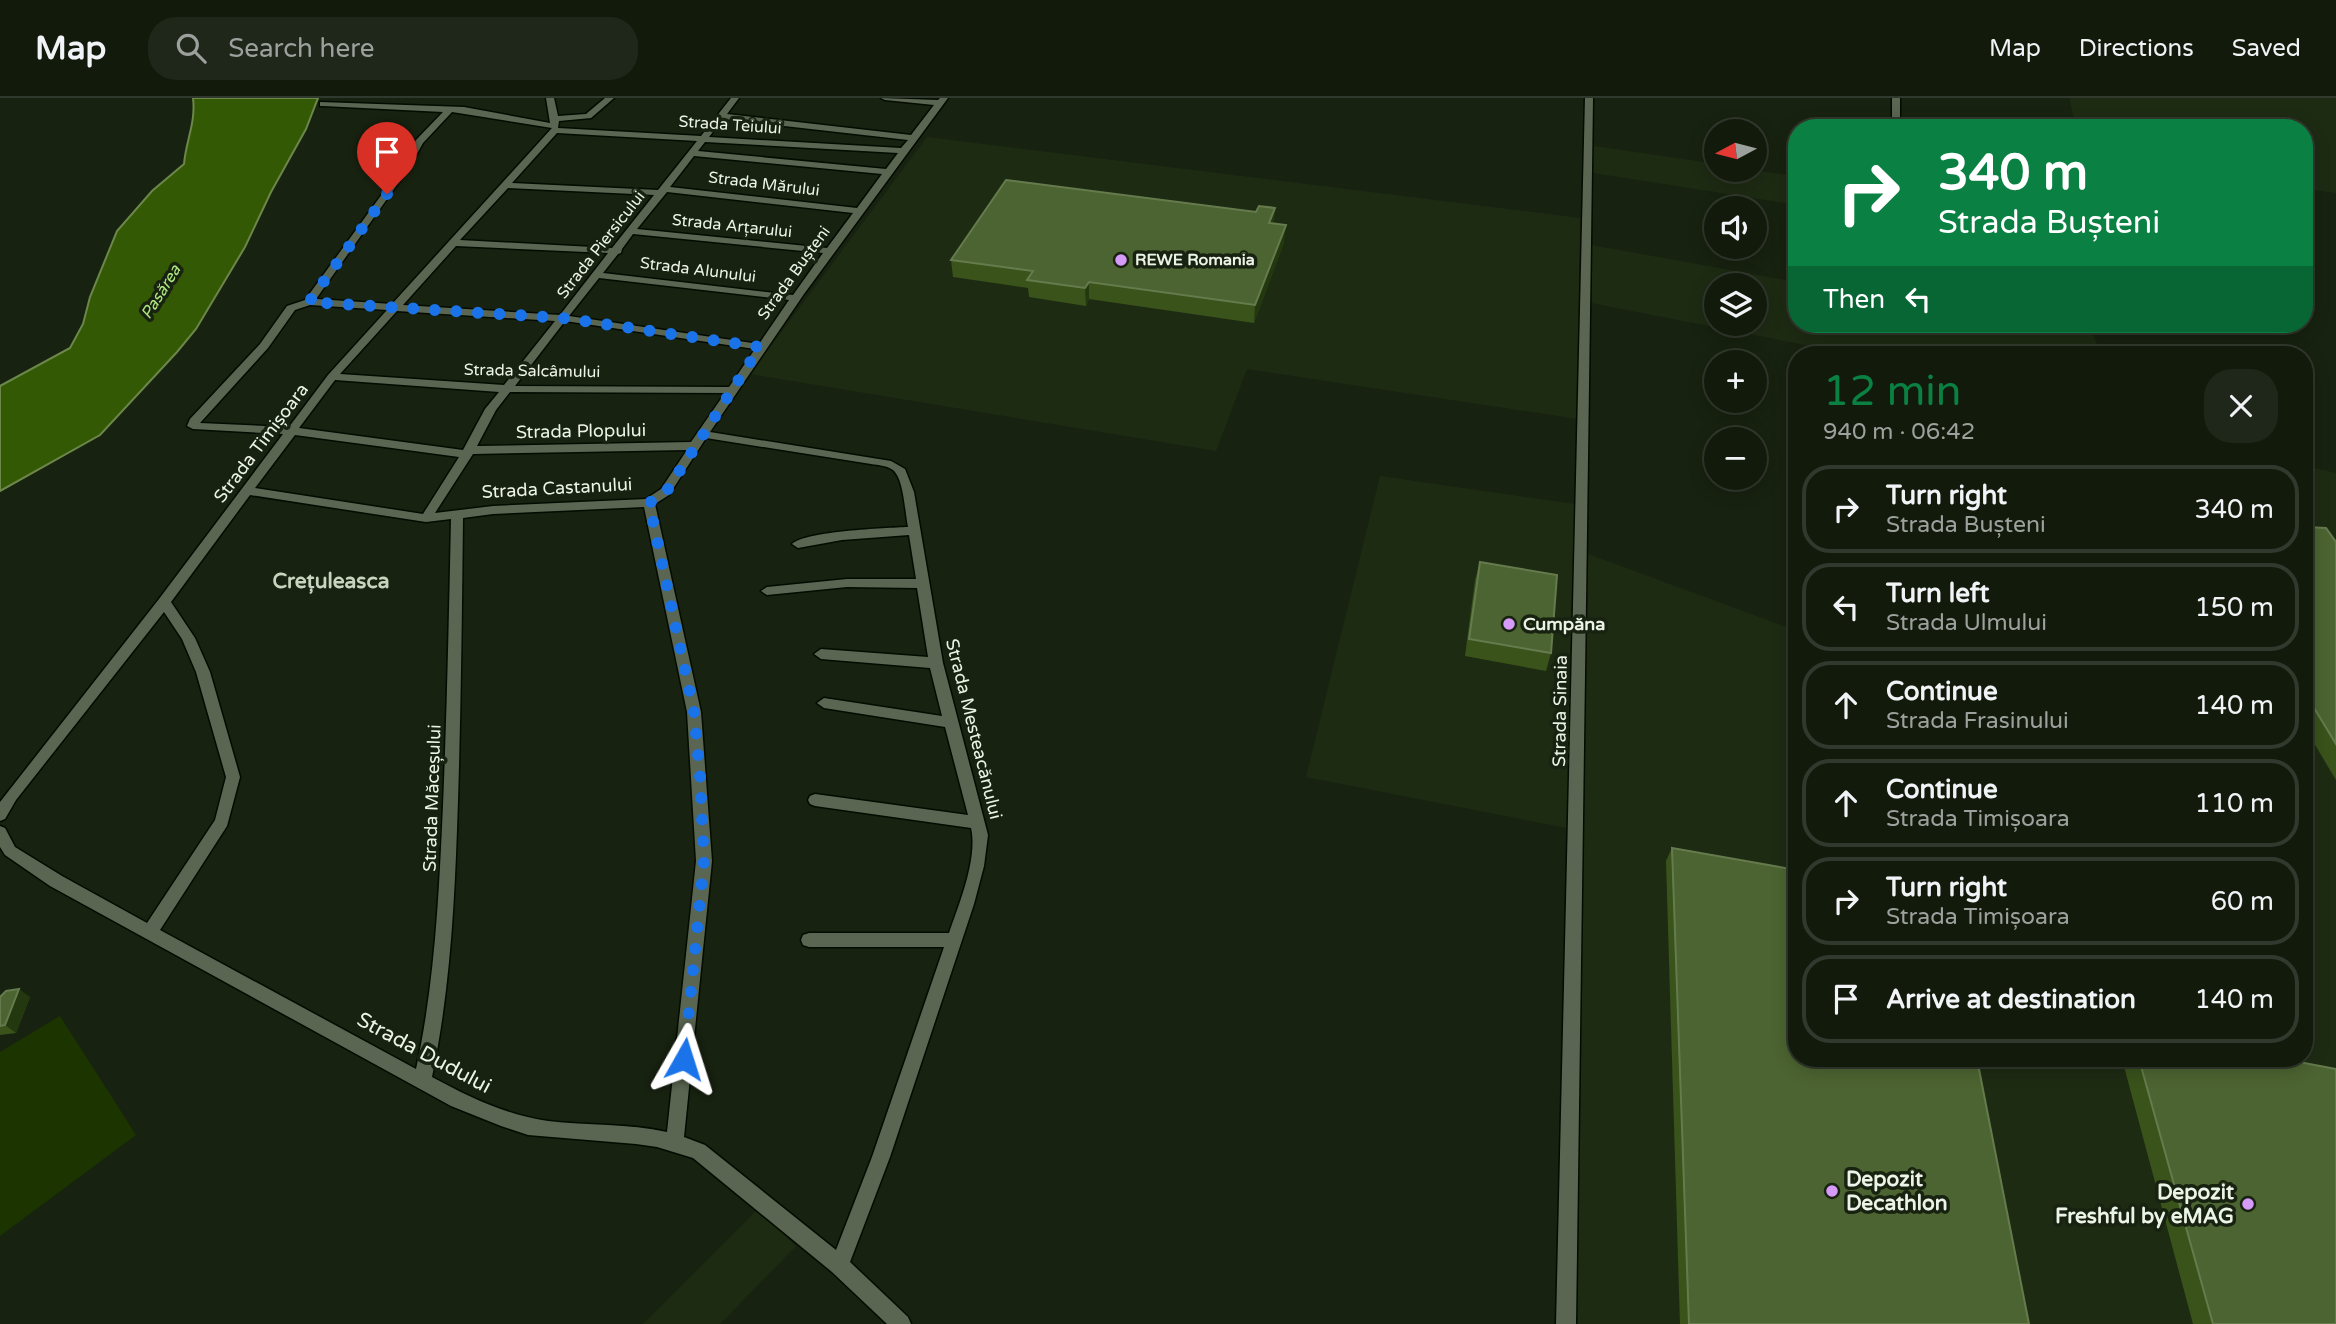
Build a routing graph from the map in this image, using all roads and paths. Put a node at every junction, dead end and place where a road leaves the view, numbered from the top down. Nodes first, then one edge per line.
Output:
1 (442, 98) edge
2 (550, 98) edge
3 (610, 98) edge
4 (735, 98) edge
5 (886, 98) edge
6 (1590, 98) edge
7 (1896, 98) edge
8 (942, 101) edge
9 (323, 104) dead end
10 (447, 109) junction
11 (588, 116) junction
12 (722, 116) junction
13 (1896, 119) edge
14 (555, 125) junction
15 (576, 131) junction
16 (705, 137) junction
17 (914, 138) junction
18 (903, 151) junction
19 (693, 153) junction
20 (888, 172) junction
21 (505, 185) junction
22 (664, 191) junction
23 (859, 211) junction
24 (633, 231) junction
25 (453, 243) junction
26 (618, 251) junction
27 (828, 251) junction
28 (598, 275) junction
29 (795, 298) junction
30 (309, 302) junction
31 (391, 309) junction
32 (563, 318) junction
33 (760, 347) junction
34 (332, 377) junction
35 (508, 389) junction
36 (731, 390) junction
37 (292, 431) junction
38 (698, 440) junction
39 (468, 452) junction
40 (247, 491) junction
41 (649, 503) junction
42 (457, 516) junction
43 (426, 518) junction
44 (915, 530) junction
45 (798, 544) dead end
46 (922, 584) junction
47 (767, 591) dead end
48 (163, 602) junction
49 (821, 654) dead end
50 (936, 663) junction
51 (824, 703) dead end
52 (949, 722) junction
53 (815, 800) dead end
54 (0, 815) edge
55 (978, 823) junction
56 (0, 832) edge
57 (150, 932) junction
58 (809, 940) dead end
59 (954, 940) junction
60 (423, 1079) junction
61 (675, 1140) junction
62 (839, 1265) junction
63 (901, 1324) edge
64 (1566, 1324) edge

1 - 10 street
2 - 14 street
3 - 11 street
4 - 12 street, Strada Piersicului
5 - 8 street
6 - 64 street, Strada Sinaia
7 - 13 street
8 - 17 street, Strada Bușteni
9 - 10 street
10 - 14 street
10 - 30 street
11 - 14 street
11 - 15 street
12 - 16 street, Strada Piersicului
12 - 17 street
14 - 15 street, Strada Teiului
14 - 21 street, Strada Timișoara
15 - 16 street, Strada Teiului
16 - 18 street, Strada Teiului
16 - 19 street, Strada Piersicului
17 - 18 street, Strada Bușteni
18 - 20 street, Strada Bușteni
19 - 20 street
19 - 22 street, Strada Piersicului
20 - 23 street, Strada Bușteni
21 - 22 street, Strada Mărului
21 - 25 street, Strada Timișoara
22 - 23 street, Strada Mărului
22 - 24 street, Strada Piersicului
23 - 27 street, Strada Bușteni
24 - 26 street, Strada Piersicului
24 - 27 street, Strada Arțarului
25 - 26 street
25 - 31 street, Strada Timișoara
26 - 28 street, Strada Piersicului
27 - 29 street, Strada Bușteni
28 - 29 street, Strada Alunului
28 - 32 street, Strada Piersicului
29 - 33 street, Strada Bușteni
30 - 31 street
30 - 37 street, Strada Plopului
31 - 32 street
31 - 34 street, Strada Timișoara
32 - 33 street
32 - 35 street, Strada Piersicului
33 - 36 street, Strada Bușteni
34 - 35 street, Strada Salcâmului
34 - 37 street, Strada Timișoara
35 - 36 street, Strada Salcâmului
35 - 39 street, Strada Piersicului
36 - 38 street, Strada Bușteni
37 - 39 street, Strada Plopului
37 - 40 street, Strada Timișoara
38 - 39 street, Strada Plopului
38 - 41 street, Strada Bușteni
38 - 44 street, Strada Mesteacănului
39 - 43 street, Strada Piersicului
40 - 43 street, Strada Castanului
40 - 48 street, Strada Timișoara
41 - 42 street, Strada Castanului
41 - 61 street, Strada Castanului
42 - 43 street, Strada Castanului
42 - 60 street, Strada Măceșului
44 - 45 street
44 - 46 street, Strada Mesteacănului
46 - 47 street
46 - 50 street, Strada Mesteacănului
48 - 54 street
48 - 57 street
49 - 50 street
50 - 52 street, Strada Mesteacănului
51 - 52 street
52 - 55 street, Strada Mesteacănului
53 - 55 street
55 - 59 street, Strada Mesteacănului
56 - 57 street, Strada Dudului
57 - 60 street, Strada Dudului
58 - 59 street
59 - 62 street, Strada Mesteacănului
60 - 61 street, Strada Dudului
61 - 62 street, Strada Dudului
62 - 63 street, Strada Dudului

